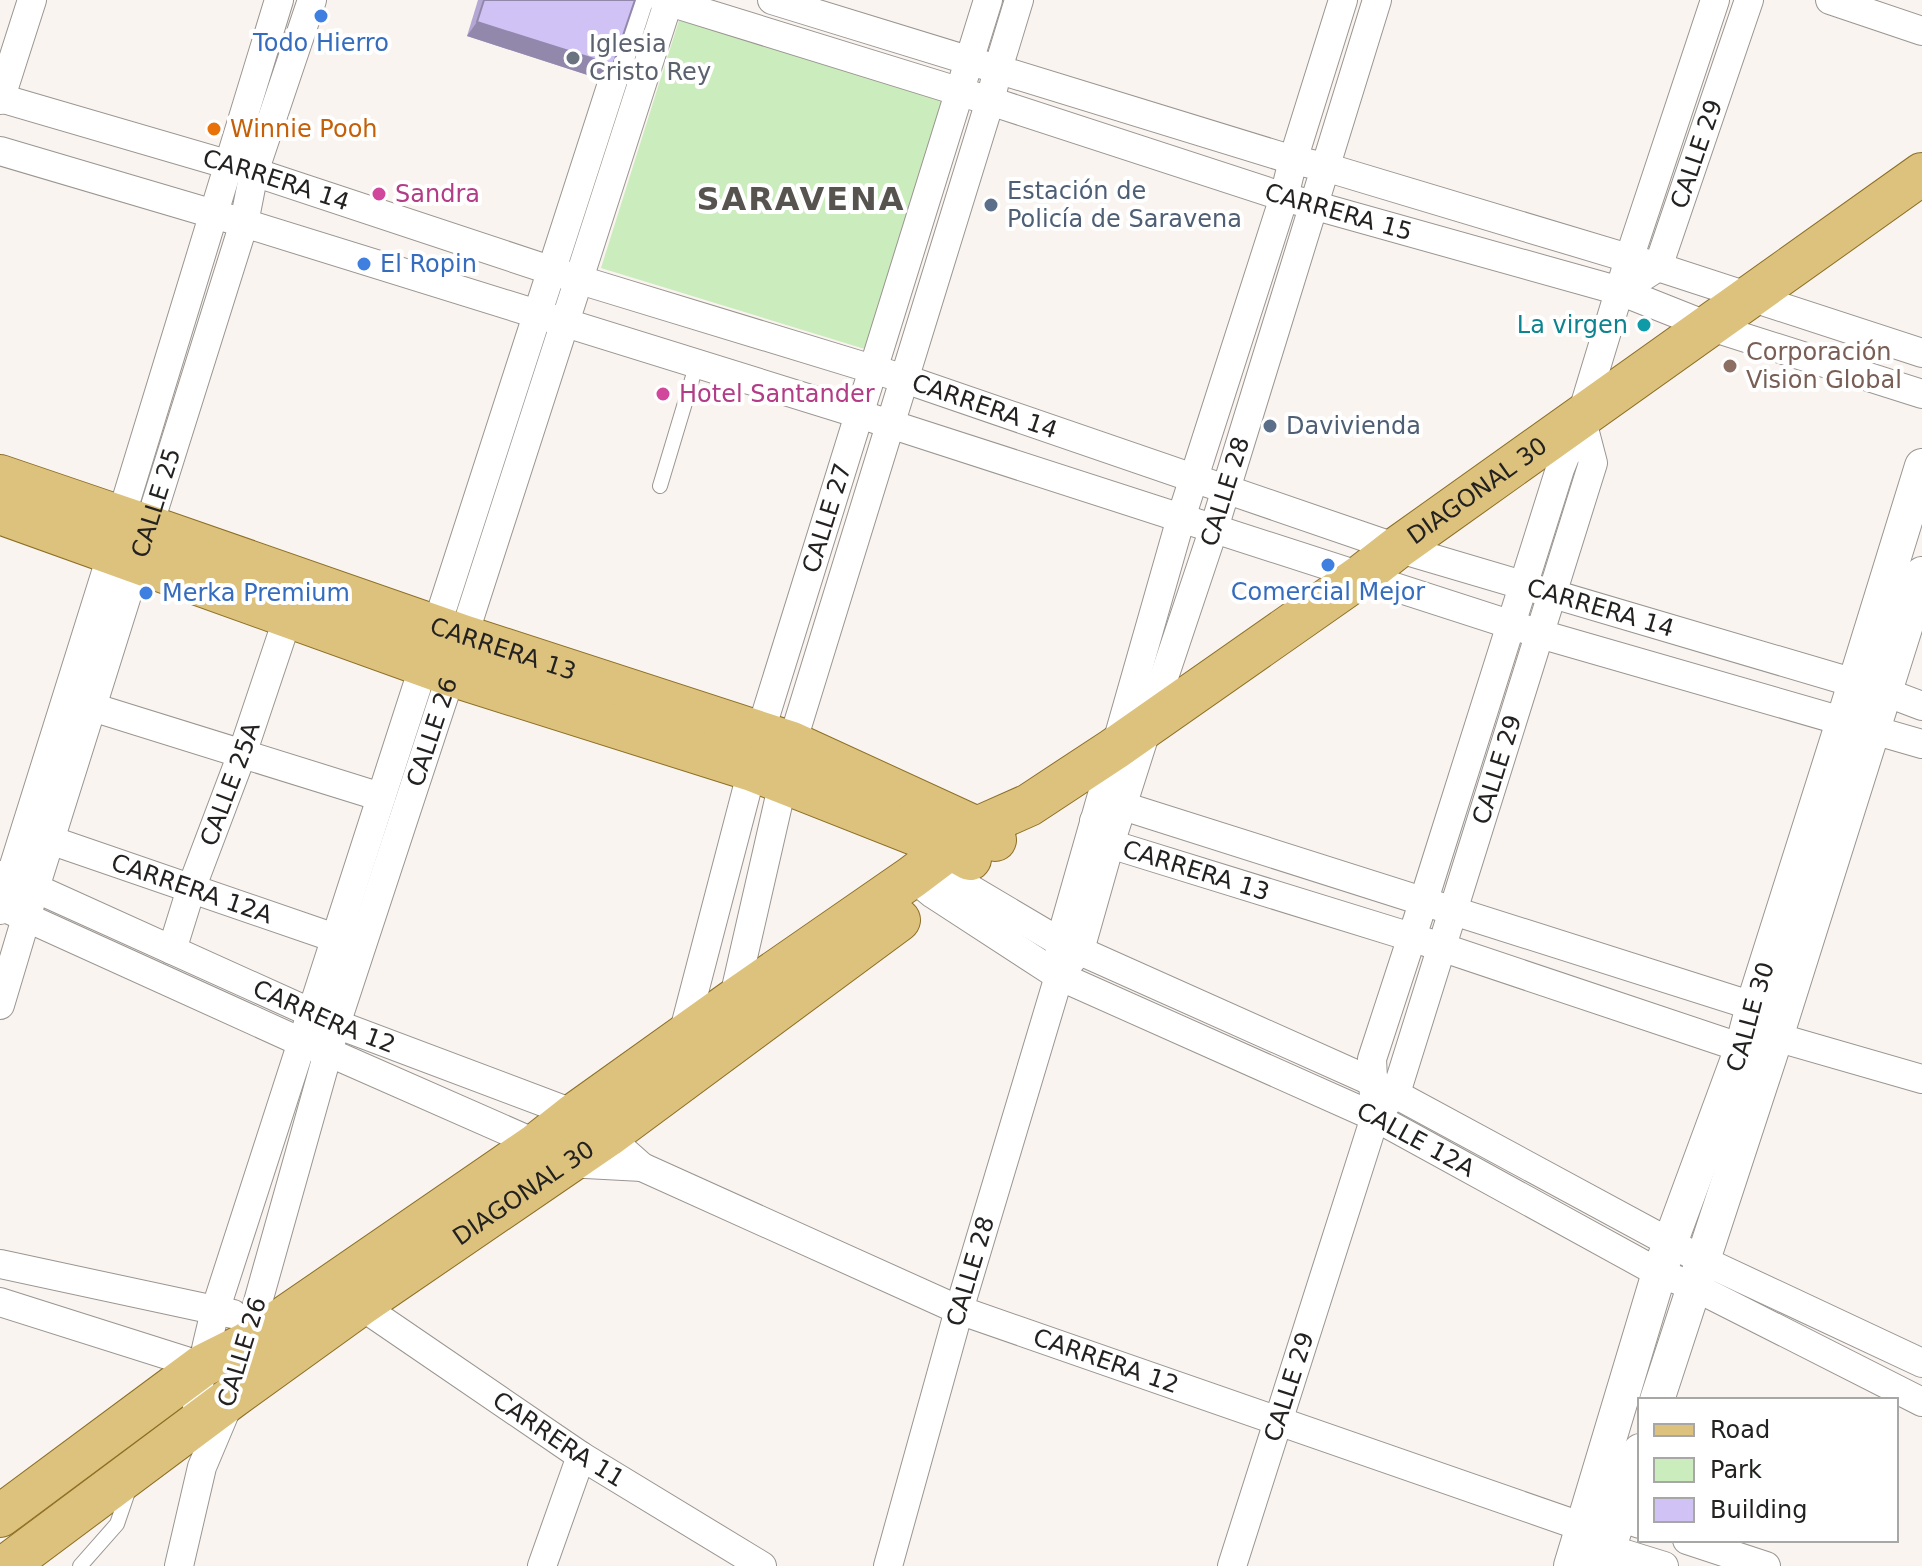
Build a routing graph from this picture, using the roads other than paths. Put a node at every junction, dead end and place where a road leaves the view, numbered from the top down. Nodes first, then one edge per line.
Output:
1 (32, 0) edge
2 (279, 0) edge
3 (312, 0) edge
4 (639, 0) edge
5 (667, 0) edge
6 (772, 0) edge
7 (988, 0) edge
8 (1019, 0) edge
9 (1343, 0) edge
10 (1377, 0) edge
11 (1715, 0) edge
12 (1749, 0) edge
13 (1830, 0) edge
14 (1922, 31) edge
15 (969, 60) junction
16 (998, 69) junction
17 (959, 91) junction
18 (0, 99) edge
19 (990, 101) junction
20 (0, 151) edge
21 (1293, 160) junction
22 (1325, 167) junction
23 (241, 168) junction
24 (1922, 174) edge
25 (1284, 197) junction
26 (1314, 204) junction
27 (215, 214) junction
28 (244, 223) junction
29 (1629, 259) junction
30 (1658, 267) junction
31 (553, 271) junction
32 (580, 280) junction
33 (1620, 291) junction
34 (1749, 297) junction
35 (539, 315) junction
36 (566, 323) junction
37 (1708, 326) junction
38 (1922, 353) edge
39 (697, 363) junction
40 (874, 369) junction
41 (905, 379) junction
42 (1922, 394) edge
43 (859, 414) junction
44 (1581, 417) junction
45 (890, 424) junction
46 (1922, 466) edge
47 (0, 476) edge
48 (1195, 477) junction
49 (660, 486) dead end
50 (1226, 490) junction
51 (0, 513) edge
52 (1181, 518) junction
53 (1214, 528) junction
54 (130, 540) junction
55 (1397, 548) junction
56 (1922, 574) edge
57 (1361, 576) junction
58 (1523, 585) junction
59 (1552, 595) junction
60 (288, 617) junction
61 (1512, 624) junction
62 (1540, 634) junction
63 (444, 651) junction
64 (1869, 688) junction
65 (1922, 706) edge
66 (92, 707) junction
67 (1148, 725) junction
68 (1858, 726) junction
69 (1922, 744) edge
70 (1114, 749) junction
71 (242, 754) junction
72 (772, 758) junction
73 (381, 797) junction
74 (1123, 806) junction
75 (1102, 832) junction
76 (50, 840) junction
77 (953, 861) junction
78 (15, 881) edge
79 (191, 889) junction
80 (1423, 903) junction
81 (7, 910) edge
82 (1453, 913) junction
83 (1411, 937) junction
84 (335, 938) junction
85 (1070, 946) junction
86 (1442, 948) junction
87 (172, 950) junction
88 (1059, 976) junction
89 (733, 1001) junction
90 (0, 1005) edge
91 (1753, 1006) junction
92 (323, 1018) junction
93 (1776, 1037) junction
94 (682, 1038) junction
95 (301, 1042) junction
96 (1742, 1048) junction
97 (328, 1052) junction
98 (1922, 1079) edge
99 (1384, 1088) junction
100 (1375, 1117) junction
101 (591, 1125) junction
102 (552, 1154) junction
103 (642, 1167) junction
104 (1664, 1257) junction
105 (0, 1264) edge
106 (1698, 1273) junction
107 (0, 1302) edge
108 (360, 1305) junction
109 (959, 1310) junction
110 (215, 1311) junction
111 (250, 1331) junction
112 (1922, 1363) edge
113 (202, 1366) junction
114 (231, 1398) junction
115 (1658, 1398) edge
116 (1922, 1402) edge
117 (1278, 1421) junction
118 (197, 1422) junction
119 (581, 1456) junction
120 (1638, 1459) edge
121 (137, 1467) junction
122 (202, 1467) junction
123 (0, 1516) edge
124 (1583, 1527) junction
125 (1618, 1539) edge
126 (1693, 1542) edge
127 (6, 1566) edge
128 (80, 1566) edge
129 (179, 1566) edge
130 (542, 1566) edge
131 (762, 1566) edge
132 (888, 1566) edge
133 (1232, 1566) edge
134 (1571, 1566) edge
135 (1664, 1566) edge
136 (1766, 1566) edge

1 - 18 street
2 - 23 street, CALLE 25
3 - 23 street, CALLE 25
4 - 31 street, CALLE 26
5 - 17 street, CARRERA 15
5 - 32 street, CALLE 26
6 - 15 street, CARRERA 15
7 - 15 street, CALLE 27
8 - 16 street, CALLE 27
9 - 21 street, CALLE 28
10 - 22 street, CALLE 28
11 - 29 street, CALLE 29
12 - 30 street, CALLE 29
13 - 14 street
15 - 16 street, CARRERA 15
15 - 17 street, CALLE 27
16 - 19 street, CALLE 27
16 - 21 street, CARRERA 15
17 - 19 street, CARRERA 15
17 - 40 street, CALLE 27
18 - 23 street, CARRERA 14
19 - 25 street, CARRERA 15
19 - 41 street, CALLE 27
20 - 27 street, CARRERA 14
21 - 22 street, CARRERA 15
21 - 25 street, CALLE 28
22 - 26 street, CALLE 28
22 - 29 street, CARRERA 15
23 - 27 street, CALLE 25
23 - 28 street, CALLE 25
23 - 31 street, CARRERA 14
24 - 34 main road, DIAGONAL 30
25 - 26 street, CARRERA 15
25 - 48 street, CALLE 28
26 - 33 street, CARRERA 15
26 - 50 street, CALLE 28
27 - 28 street, CARRERA 14
27 - 54 street, CALLE 25
28 - 35 street, CARRERA 14
28 - 54 street, CALLE 25
29 - 30 street, CARRERA 15
29 - 33 street, CALLE 29
30 - 33 street
30 - 34 street, CARRERA 15
31 - 32 street, CARRERA 14
31 - 35 street, CALLE 26
32 - 36 street, CALLE 26
32 - 40 street, CARRERA 14
33 - 37 street, CARRERA 15
33 - 44 street, CALLE 29
34 - 37 main road, DIAGONAL 30
34 - 38 street, CARRERA 15
35 - 36 street, CARRERA 14
35 - 63 street, CALLE 26
36 - 39 street, CARRERA 14
36 - 63 street, CALLE 26
37 - 42 street, CARRERA 15
37 - 44 main road, DIAGONAL 30
39 - 43 street, CARRERA 14
39 - 49 lane
40 - 41 street, CARRERA 14
40 - 43 street, CALLE 27
41 - 45 street, CALLE 27
41 - 48 street, CARRERA 14
43 - 45 street, CARRERA 14
43 - 72 street, CALLE 27
44 - 55 main road, DIAGONAL 30
44 - 58 street, CALLE 29
44 - 59 street, CALLE 29
45 - 52 street, CARRERA 14
45 - 72 street, CALLE 27
46 - 64 street, CALLE 30
47 - 54 main road, CARRERA 13
48 - 50 street, CARRERA 14
48 - 52 street, CALLE 28
50 - 53 street, CALLE 28
50 - 55 street, CARRERA 14
51 - 54 main road, CARRERA 13
52 - 53 street, CARRERA 14
52 - 70 street, CALLE 28
53 - 57 street, CARRERA 14
53 - 67 street, CALLE 28
54 - 60 main road, CARRERA 13
54 - 63 main road, CARRERA 13
54 - 66 street, CALLE 25
54 - 78 street, CALLE 25
55 - 57 main road, DIAGONAL 30
55 - 58 street, CARRERA 14
56 - 64 street, CALLE 30
57 - 61 street, CARRERA 14
57 - 67 main road, DIAGONAL 30
58 - 59 street, CARRERA 14
58 - 61 street, CALLE 29
59 - 62 street, CALLE 29
59 - 64 street, CARRERA 14
60 - 63 main road, CARRERA 13
60 - 71 street, CALLE 25A
61 - 62 street, CARRERA 14
61 - 80 street, CALLE 29
62 - 68 street, CARRERA 14
62 - 82 street, CALLE 29
63 - 72 main road, CARRERA 13
63 - 73 street, CALLE 26
63 - 92 street, CALLE 26
64 - 65 street, CARRERA 14
64 - 68 street, CALLE 30
66 - 71 street
66 - 76 street, CALLE 25
67 - 70 main road, DIAGONAL 30
67 - 74 street, CALLE 28
68 - 69 street, CARRERA 14
68 - 91 street, CALLE 30
68 - 93 street, CALLE 30
70 - 75 street, CALLE 28
70 - 77 main road, DIAGONAL 30
71 - 73 street
71 - 79 street, CALLE 25A
72 - 77 main road, CARRERA 13
72 - 89 street, CALLE 27
72 - 94 street, CALLE 27
73 - 84 street, CALLE 26
74 - 75 street, CARRERA 13
74 - 80 street, CARRERA 13
75 - 83 street, CARRERA 13
75 - 85 street, CALLE 28
76 - 78 street, CALLE 25
76 - 79 street, CARRERA 12A
77 - 85 street, CALLE 12A
77 - 88 street, CALLE 12A
77 - 89 main road, DIAGONAL 30
77 - 101 main road, DIAGONAL 30
78 - 81 street, CALLE 25
78 - 87 street, CARRERA 12
79 - 84 street, CARRERA 12A
79 - 87 street, CALLE 25A
80 - 82 street, CARRERA 13
80 - 83 street, CALLE 29
81 - 90 street, CALLE 25
81 - 95 street, CARRERA 12
82 - 86 street, CALLE 29
82 - 91 street, CARRERA 13
83 - 86 street, CARRERA 13
83 - 99 street, CALLE 29
84 - 92 street, CALLE 26
85 - 88 street, CALLE 28
85 - 99 street, CALLE 12A
86 - 96 street, CARRERA 13
86 - 99 street, CALLE 29
87 - 92 street, CARRERA 12
88 - 100 street, CALLE 12A
88 - 109 street, CALLE 28
89 - 94 main road, DIAGONAL 30
91 - 93 street
91 - 96 street, CALLE 30
92 - 95 street, CALLE 26
92 - 97 street, CALLE 26
92 - 101 street, CARRERA 12
93 - 96 street
93 - 98 street
93 - 106 street, CALLE 30
94 - 101 main road, DIAGONAL 30
95 - 97 street, CARRERA 12
95 - 110 street, CALLE 26
96 - 104 street, CALLE 30
97 - 102 street, CARRERA 12
97 - 111 street, CALLE 26
99 - 100 street, CALLE 29
99 - 104 street, CALLE 12A
100 - 104 street, CALLE 12A
100 - 117 street, CALLE 29
101 - 102 main road, DIAGONAL 30
101 - 103 street, CARRERA 12
102 - 103 street, CARRERA 12
102 - 108 main road, DIAGONAL 30
102 - 111 main road, DIAGONAL 30
103 - 109 street, CARRERA 12
104 - 106 street, CALLE 12A
104 - 124 street, CALLE 30
105 - 110 street
106 - 112 street, CALLE 12A
106 - 115 street, CALLE 30
106 - 116 street, CALLE 12A
107 - 113 street
108 - 114 main road, DIAGONAL 30
108 - 119 street, CARRERA 11
109 - 117 street, CARRERA 12
109 - 132 street, CALLE 28
110 - 111 street
110 - 113 street, CALLE 26
111 - 113 main road, DIAGONAL 30
111 - 114 street, CALLE 26
113 - 118 street, CALLE 26
113 - 123 main road, DIAGONAL 30
114 - 118 main road, DIAGONAL 30
114 - 122 street, CALLE 26
117 - 124 street, CARRERA 12
117 - 133 street, CALLE 29
118 - 121 main road, DIAGONAL 30
118 - 122 street, CALLE 26
119 - 130 street
119 - 131 street, CARRERA 11
120 - 125 street
121 - 127 main road, DIAGONAL 30
121 - 128 lane
122 - 129 street, CALLE 26
124 - 125 street
124 - 134 street, CALLE 30
125 - 135 street
126 - 136 street

